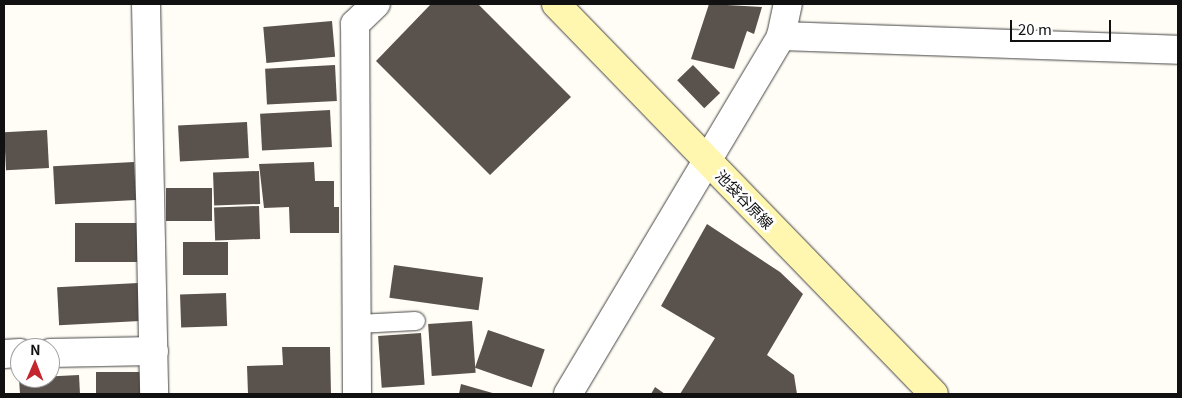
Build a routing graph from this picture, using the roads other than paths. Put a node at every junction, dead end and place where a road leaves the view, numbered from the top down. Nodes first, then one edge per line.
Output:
1 (146, 4) edge
2 (376, 4) edge
3 (556, 4) edge
4 (788, 4) edge
5 (781, 36) junction
6 (1178, 50) edge
7 (707, 159) junction
8 (416, 321) dead end
9 (356, 324) junction
10 (154, 351) junction
11 (60, 353) edge
12 (154, 394) edge
13 (357, 394) edge
14 (568, 394) edge
15 (934, 394) edge

1 - 10 street
2 - 9 street
3 - 7 main road, 池袋谷原線
4 - 5 street
5 - 6 street
5 - 7 street
7 - 14 street
7 - 15 main road, 池袋谷原線
8 - 9 lane
9 - 13 street
10 - 11 street
10 - 12 street

